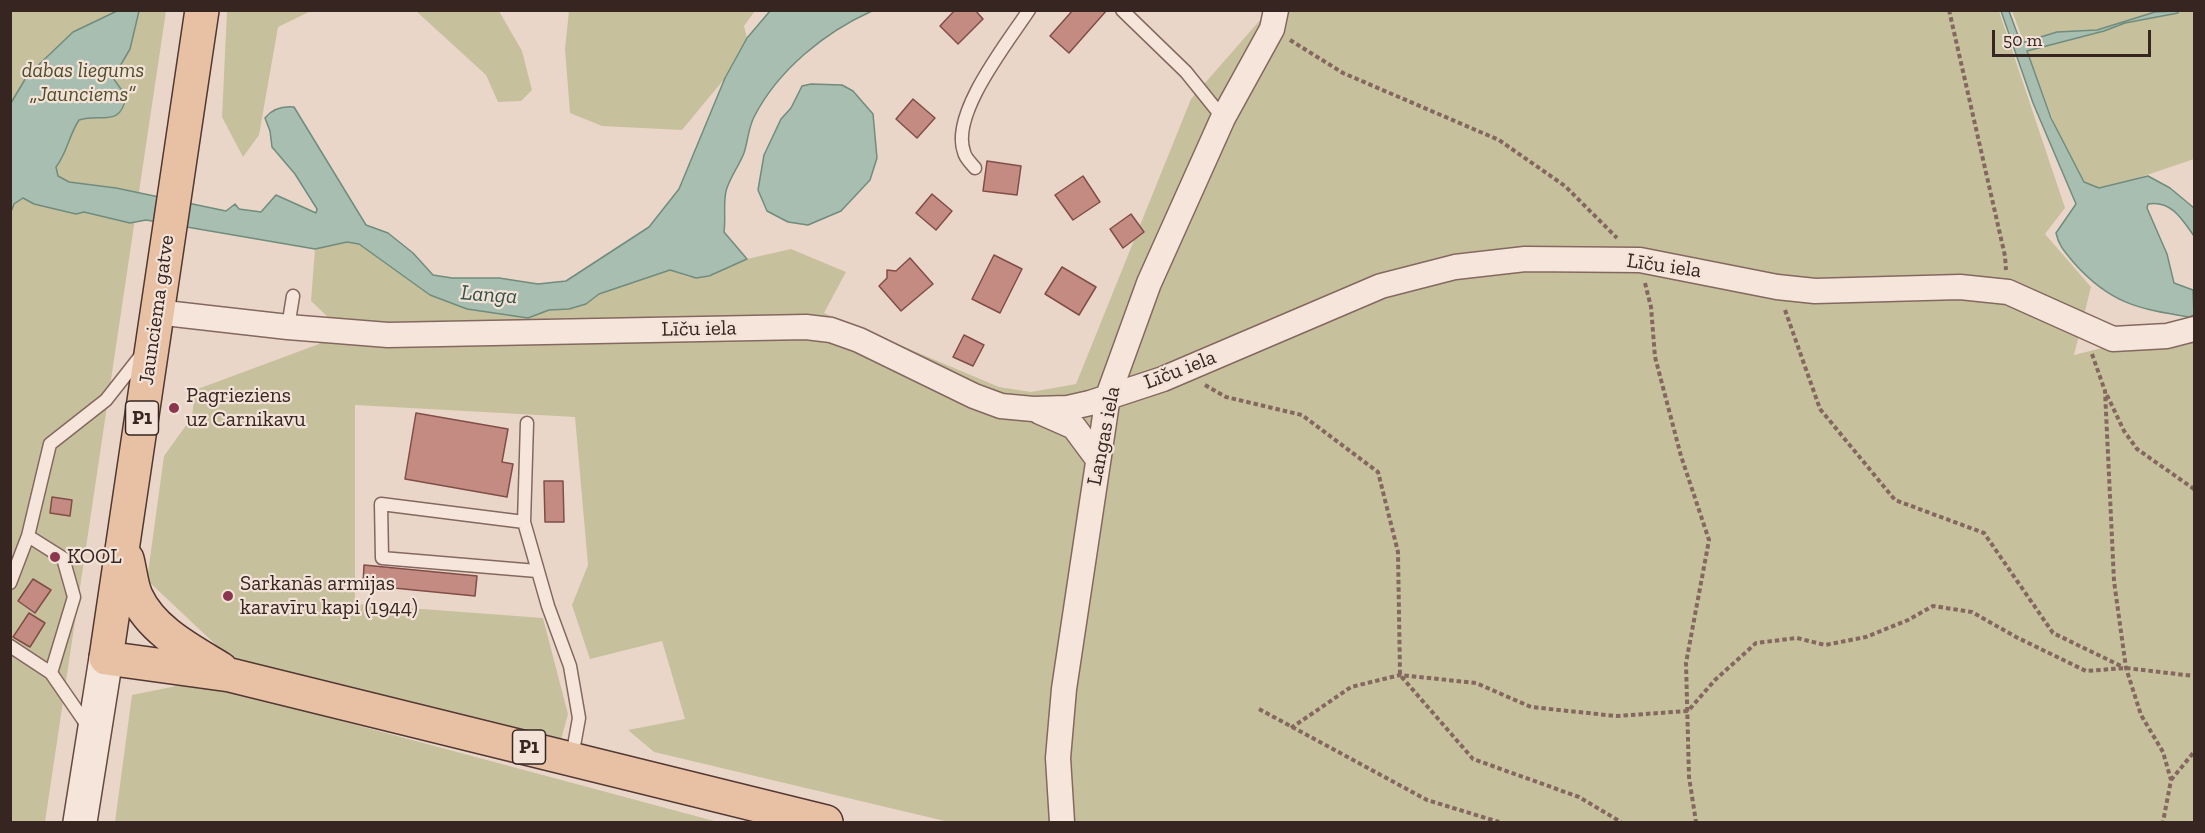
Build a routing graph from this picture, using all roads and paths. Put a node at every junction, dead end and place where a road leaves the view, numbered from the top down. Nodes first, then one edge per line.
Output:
1 (202, 10) edge
2 (1029, 10) edge
3 (1122, 10) edge
4 (1949, 10) edge
5 (1274, 20) edge
6 (1223, 118) junction
7 (975, 168) dead end
8 (1640, 260) junction
9 (1777, 287) junction
10 (2008, 292) junction
11 (293, 296) dead end
12 (156, 315) junction
13 (288, 327) junction
14 (2082, 327) junction
15 (2194, 329) edge
16 (1184, 372) junction
17 (2105, 392) junction
18 (1108, 396) junction
19 (1033, 409) junction
20 (527, 423) dead end
21 (1097, 458) junction
22 (2194, 489) edge
23 (524, 522) junction
24 (28, 536) junction
25 (124, 544) junction
26 (537, 572) junction
27 (10, 583) edge
28 (112, 625) junction
29 (170, 638) junction
30 (10, 646) edge
31 (106, 658) junction
32 (2126, 668) junction
33 (51, 674) junction
34 (230, 675) junction
35 (1400, 675) junction
36 (2194, 676) edge
37 (1259, 708) dead end
38 (1688, 711) junction
39 (1291, 728) junction
40 (93, 734) junction
41 (2194, 752) edge
42 (572, 758) junction
43 (2171, 780) junction
44 (80, 822) edge
45 (826, 822) edge
46 (1062, 822) edge
47 (1499, 822) edge
48 (1621, 822) edge
49 (1696, 822) edge
50 (2163, 822) edge

1 - 12 main road, Jaunciema gatve / P1
2 - 7 lane
3 - 6 lane
4 - 10 path
5 - 6 street, Langas iela
5 - 8 path
6 - 18 street, Langas iela
8 - 9 street, Līču iela
8 - 16 street, Līču iela
8 - 38 path
9 - 10 street, Līču iela
9 - 32 path
10 - 14 street, Līču iela
11 - 13 lane
12 - 13 street, Līču iela
12 - 24 lane
12 - 25 main road, Jaunciema gatve / P1
13 - 19 street, Līču iela
14 - 15 street, Līču iela
14 - 17 path
16 - 18 street, Līču iela
16 - 35 path
17 - 22 path
17 - 32 path
18 - 19 street, Līču iela
18 - 21 street, Langas iela
19 - 21 street
20 - 23 lane
21 - 46 street, Langas iela
23 - 26 lane
23 - 26 lane
24 - 27 lane
24 - 33 lane
25 - 28 main road, Jaunciema gatve / P1
25 - 29 main road, P1
26 - 42 lane
28 - 29 main road, P1
28 - 31 main road, Jaunciema gatve / P1
29 - 34 main road, P1
30 - 33 lane
31 - 34 main road, P1
31 - 40 main road, Jaunciema gatve
32 - 36 path
32 - 38 path
32 - 43 path
33 - 40 lane
34 - 42 main road, P1
35 - 38 path
35 - 39 path
35 - 48 path
37 - 39 path
38 - 49 path
39 - 47 path
40 - 44 main road, Jaunciema gatve
41 - 43 path
42 - 45 main road, P1
43 - 50 path

